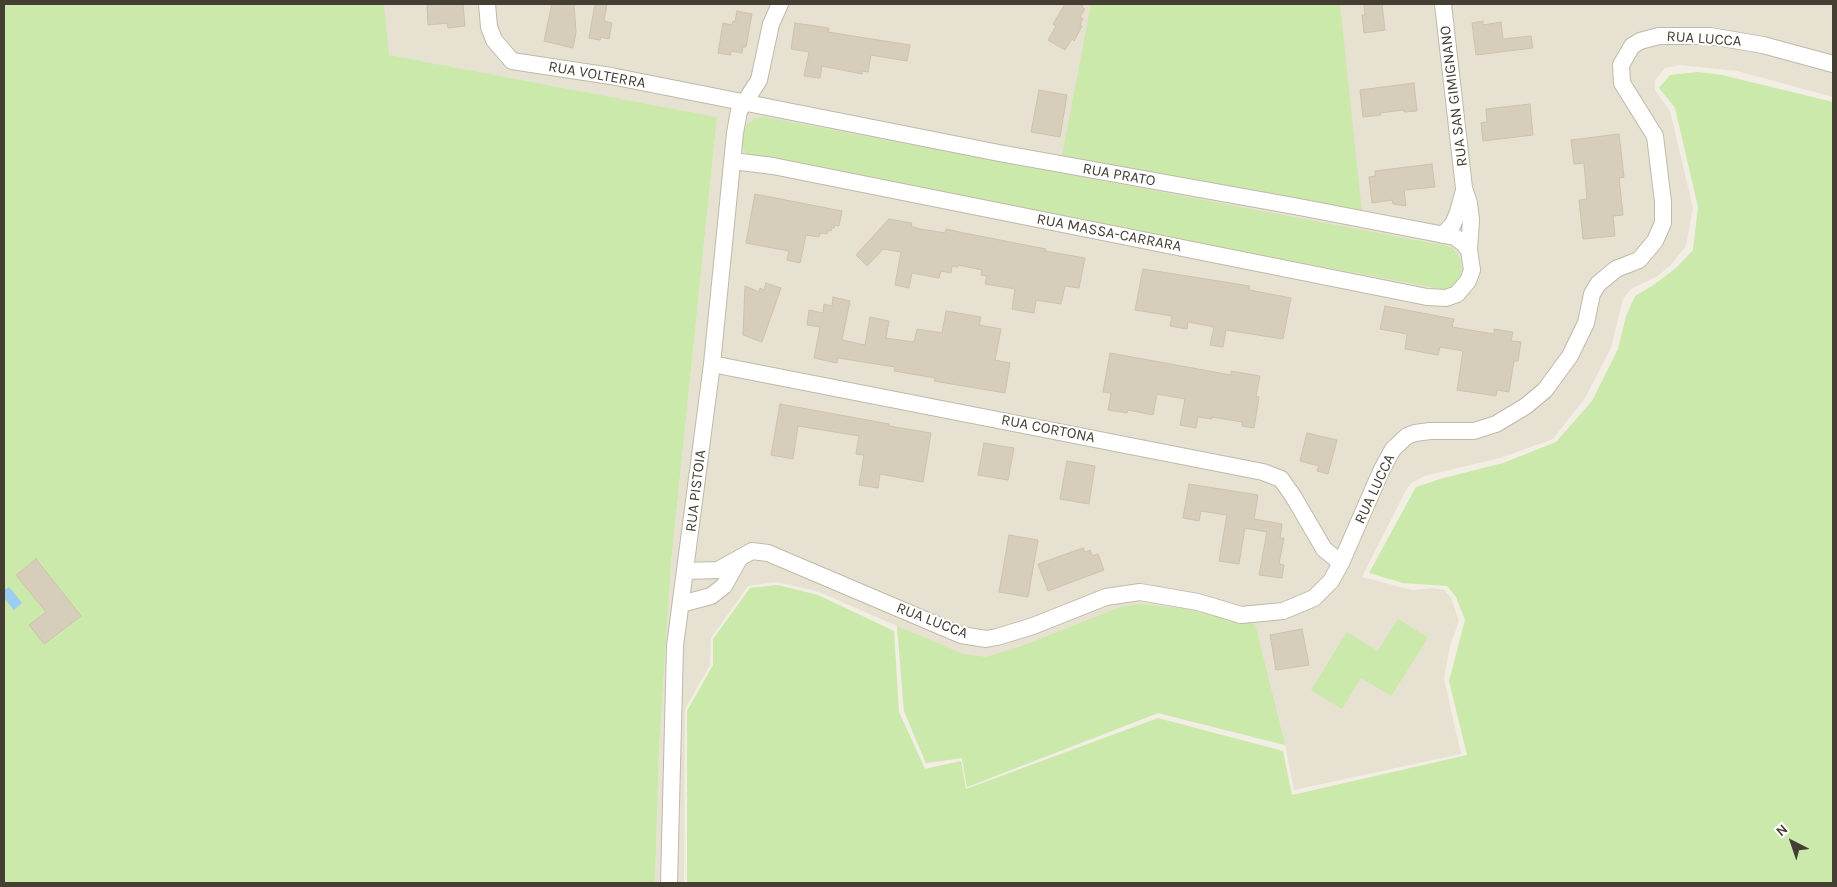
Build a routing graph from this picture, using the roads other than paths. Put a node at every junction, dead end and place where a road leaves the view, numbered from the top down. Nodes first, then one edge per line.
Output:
1 (486, 4) edge
2 (780, 4) edge
3 (1443, 4) edge
4 (1833, 64) edge
5 (745, 102) junction
6 (732, 161) junction
7 (1464, 188) junction
8 (1443, 235) junction
9 (1469, 250) junction
10 (712, 364) junction
11 (740, 557) junction
12 (1341, 563) junction
13 (686, 572) junction
14 (681, 604) junction
15 (670, 883) edge

1 - 5 street, RUA VOLTERRA
2 - 5 street, RUA PISTOIA
3 - 7 street, RUA SAN GIMIGNANO
4 - 12 street, RUA LUCCA
5 - 6 street, RUA PISTOIA
5 - 8 street, RUA PRATO
6 - 9 street, RUA MASSA-CARRARA
6 - 10 street, RUA PISTOIA
7 - 8 street, RUA SAN GIMIGNANO
7 - 9 street, RUA SAN GIMIGNANO
8 - 9 street, RUA PRATO
10 - 12 street, RUA CORTONA
10 - 13 street, RUA PISTOIA
11 - 12 street, RUA LUCCA
11 - 13 street, RUA LUCCA
11 - 14 street
13 - 14 street, RUA PISTOIA
14 - 15 street, RUA PISTOIA

